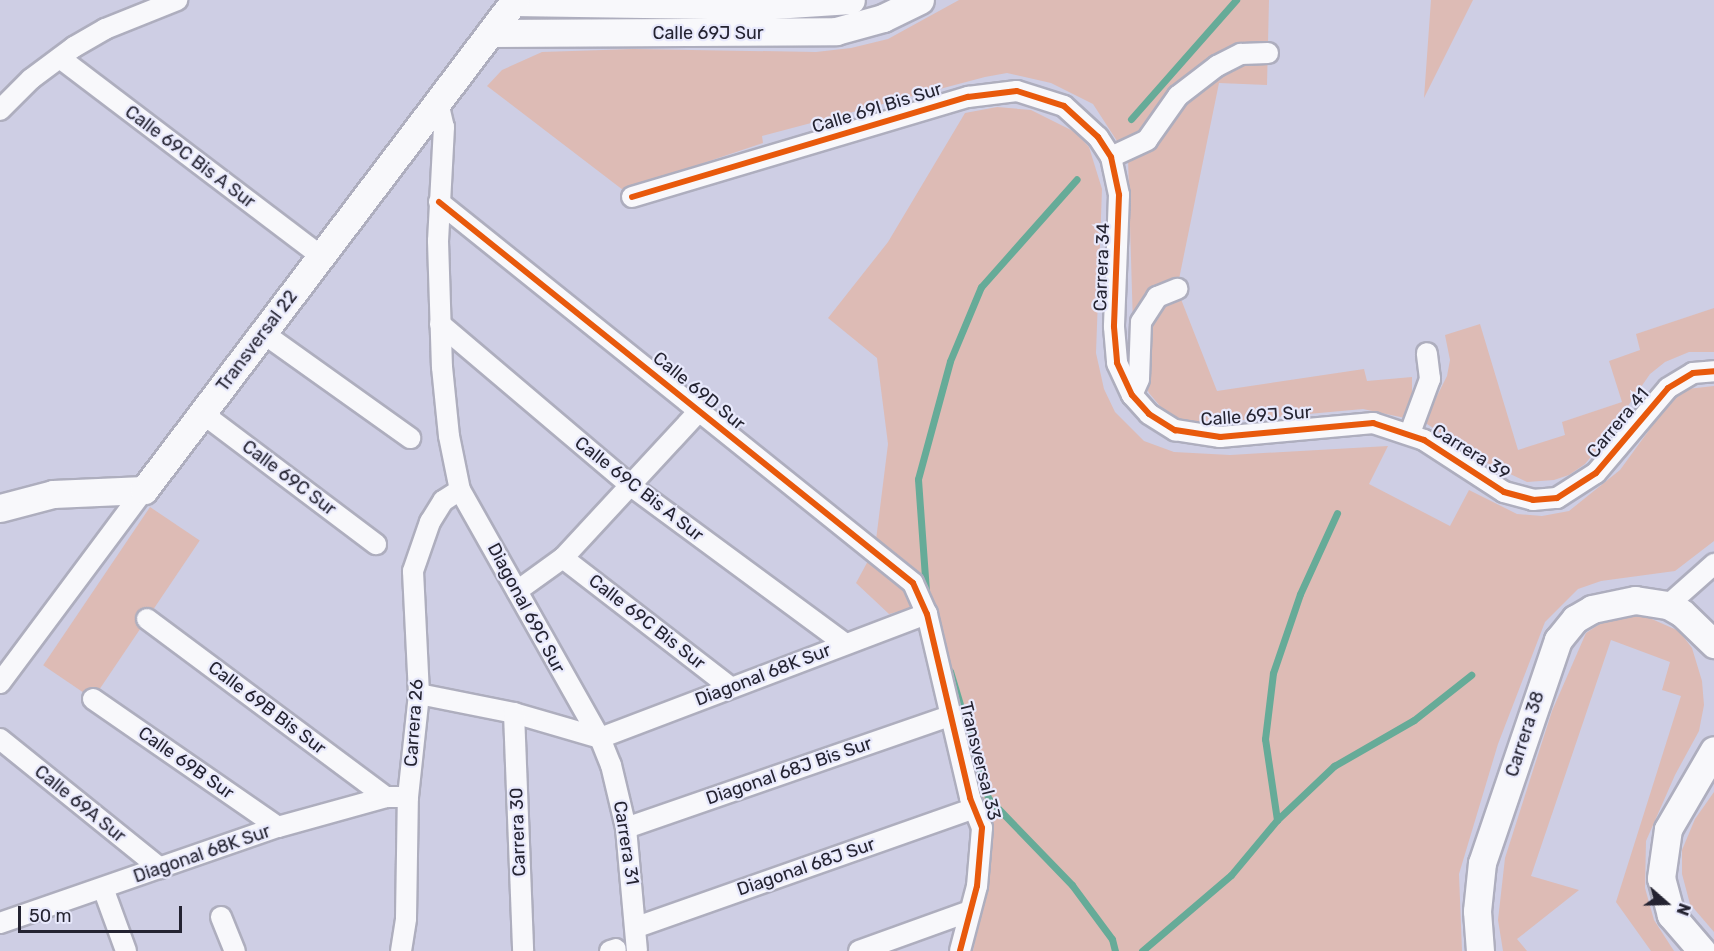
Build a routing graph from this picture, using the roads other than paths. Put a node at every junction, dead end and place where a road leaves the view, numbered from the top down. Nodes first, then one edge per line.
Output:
1 (177, 0) edge
2 (851, 0) edge
3 (920, 0) edge
4 (514, 1) edge
5 (617, 1) edge
6 (490, 33) junction
7 (1268, 53) dead end
8 (60, 58) junction
9 (438, 102) junction
10 (0, 110) edge
11 (1111, 157) junction
12 (632, 197) dead end
13 (439, 202) junction
14 (321, 256) junction
15 (1177, 289) dead end
16 (440, 324) junction
17 (263, 333) junction
18 (1427, 353) dead end
19 (1714, 371) edge
20 (1123, 377) joint
21 (1132, 395) junction
22 (700, 410) junction
23 (202, 413) junction
24 (1343, 424) joint
25 (1410, 433) junction
26 (410, 438) dead end
27 (459, 483) junction
28 (631, 486) junction
29 (1581, 486) joint
30 (144, 490) junction
31 (0, 508) edge
32 (376, 544) dead end
33 (563, 558) junction
34 (1714, 564) edge
35 (517, 591) junction
36 (1668, 605) junction
37 (927, 614) junction
38 (147, 619) dead end
39 (845, 644) junction
40 (1714, 644) edge
41 (0, 683) edge
42 (730, 687) junction
43 (419, 694) junction
44 (93, 699) dead end
45 (514, 713) junction
46 (952, 715) junction
47 (600, 738) junction
48 (0, 739) edge
49 (1714, 750) edge
50 (386, 797) junction
51 (408, 797) junction
52 (974, 808) junction
53 (278, 827) junction
54 (626, 828) junction
55 (160, 868) junction
56 (103, 888) junction
57 (970, 911) junction
58 (221, 917) dead end
59 (0, 923) edge
60 (637, 927) junction
61 (126, 951) edge
62 (235, 951) edge
63 (401, 951) edge
64 (523, 951) edge
65 (637, 951) edge
66 (859, 951) edge
67 (960, 951) edge
68 (1480, 951) edge
69 (1702, 951) edge

1 - 8 street
2 - 5 street, Calle 69J Sur
3 - 6 street, Calle 69J Sur
4 - 5 street, Calle 69J Sur
4 - 6 street, Transversal 22
6 - 9 street, Transversal 22
7 - 11 street
8 - 10 street
8 - 14 street, Calle 69C Bis A Sur
9 - 13 street
9 - 14 street, Transversal 22
11 - 12 street, Calle 69I Bis Sur
11 - 20 street, Carrera 34
13 - 16 street
13 - 22 street, Calle 69D Sur
14 - 17 street, Transversal 22
15 - 21 street
16 - 27 street
16 - 28 street, Calle 69C Bis A Sur
17 - 23 street, Transversal 22
17 - 26 street
18 - 25 street
19 - 29 street, Carrera 41
20 - 21 street, Calle 69J Sur
21 - 24 street, Calle 69J Sur
22 - 28 street
22 - 37 street, Calle 69D Sur
23 - 30 street, Transversal 22
23 - 32 street, Calle 69C Sur
24 - 25 street, Carrera 39
25 - 29 street, Carrera 39
27 - 35 street, Diagonal 69C Sur
27 - 43 street, Carrera 26
28 - 33 street
28 - 39 street, Calle 69C Bis A Sur
30 - 31 street
30 - 41 street, Transversal 22
33 - 35 street
33 - 42 street, Calle 69C Bis Sur
34 - 36 street
35 - 47 street, Diagonal 69C Sur
36 - 40 street
36 - 68 street, Carrera 38
37 - 39 street, Diagonal 68K Sur
37 - 46 street, Transversal 33
38 - 50 street, Calle 69B Bis Sur
39 - 42 street, Diagonal 68K Sur
42 - 47 street, Diagonal 68K Sur
43 - 45 street
43 - 51 street, Carrera 26
44 - 53 street, Calle 69B Sur
45 - 47 street
45 - 64 street, Carrera 30
46 - 52 street, Transversal 33
46 - 54 street, Diagonal 68J Bis Sur
47 - 54 street, Carrera 31
48 - 55 street, Calle 69A Sur
49 - 69 street
50 - 51 street, Diagonal 68K Sur
50 - 53 street, Diagonal 68K Sur
51 - 63 street, Carrera 26
52 - 57 street, Transversal 33
52 - 60 street, Diagonal 68J Sur
53 - 55 street, Diagonal 68K Sur
54 - 60 street, Carrera 31
55 - 56 street, Diagonal 68K Sur
56 - 59 street, Diagonal 68K Sur
56 - 61 street
57 - 66 street
57 - 67 street, Transversal 33
58 - 62 street
60 - 65 street, Carrera 31

